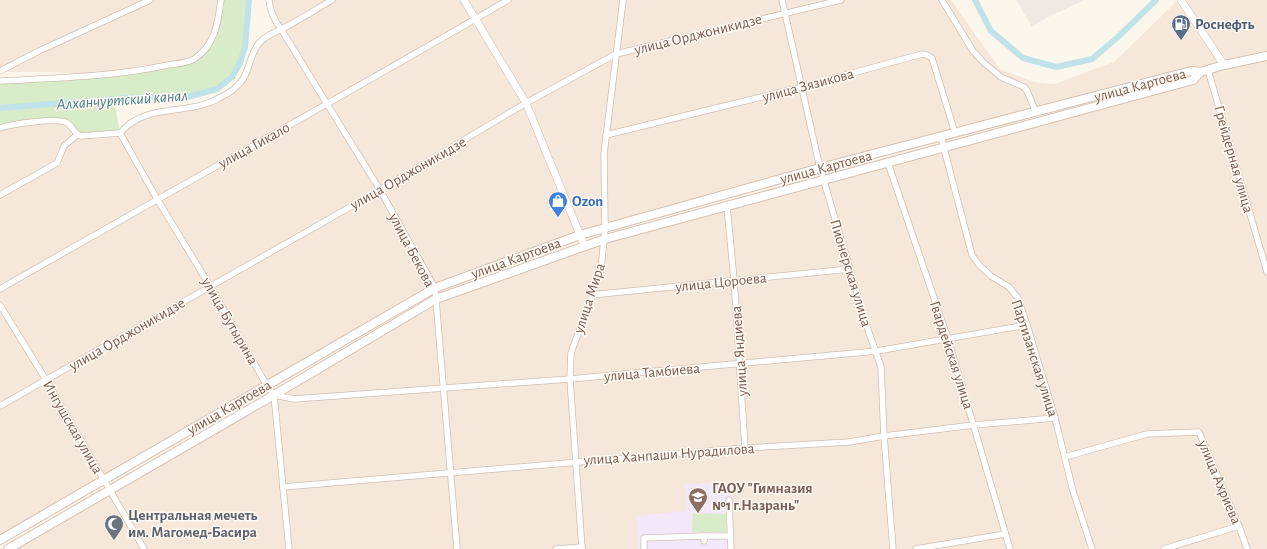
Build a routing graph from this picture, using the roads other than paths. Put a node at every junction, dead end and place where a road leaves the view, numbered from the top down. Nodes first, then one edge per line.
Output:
1 (150, 0) edge
2 (221, 0) edge
3 (269, 0) edge
4 (332, 0) edge
5 (464, 0) edge
6 (508, 0) edge
7 (623, 0) edge
8 (782, 0) edge
9 (841, 0) edge
10 (942, 0) edge
11 (1181, 0) edge
12 (785, 14) junction
13 (476, 19) junction
14 (281, 29) junction
15 (616, 54) junction
16 (1267, 56) edge
17 (1224, 65) junction
18 (0, 71) edge
19 (1204, 71) junction
20 (0, 81) edge
21 (802, 87) junction
22 (526, 103) junction
23 (328, 104) junction
24 (1036, 112) junction
25 (0, 128) edge
26 (120, 133) junction
27 (956, 133) junction
28 (77, 135) junction
29 (606, 136) junction
30 (941, 137) junction
31 (944, 148) junction
32 (888, 163) junction
33 (820, 168) junction
34 (824, 180) junction
35 (380, 190) junction
36 (0, 195) edge
37 (157, 199) junction
38 (727, 206) junction
39 (605, 228) junction
40 (580, 235) junction
41 (605, 239) junction
42 (585, 246) junction
43 (850, 269) junction
44 (1267, 272) edge
45 (734, 280) junction
46 (210, 286) junction
47 (435, 288) junction
48 (0, 289) edge
49 (591, 296) junction
50 (436, 299) junction
51 (0, 305) edge
52 (1027, 325) junction
53 (948, 339) junction
54 (877, 351) junction
55 (739, 364) junction
56 (570, 379) junction
57 (46, 380) junction
58 (266, 384) junction
59 (443, 388) junction
60 (274, 394) junction
61 (0, 406) edge
62 (1055, 418) junction
63 (974, 425) junction
64 (884, 436) junction
65 (746, 448) junction
66 (1065, 458) junction
67 (576, 462) junction
68 (450, 474) junction
69 (103, 480) junction
70 (283, 488) junction
71 (109, 490) junction
72 (729, 500) dead end
73 (1239, 526) junction
74 (1005, 534) junction
75 (730, 536) junction
76 (0, 540) edge
77 (582, 548) edge
78 (8, 549) edge
79 (144, 549) edge
80 (289, 549) edge
81 (457, 549) edge
82 (556, 549) edge
83 (644, 549) edge
84 (731, 549) edge
85 (893, 549) edge
86 (916, 549) edge
87 (1010, 549) edge
88 (1092, 549) edge
89 (1164, 549) edge
90 (1247, 549) edge

1 - 18 street
2 - 20 street
3 - 14 street, улица Бекова
4 - 14 street
5 - 13 street
6 - 13 street, улица Гикало
7 - 15 street, улица Мира
8 - 12 street, Пионерская улица
9 - 12 street, улица Орджоникидзе
10 - 24 street
11 - 17 street
12 - 15 street, улица Орджоникидзе
12 - 21 street, Пионерская улица
13 - 22 street
13 - 23 street, улица Гикало
14 - 23 street, улица Бекова
14 - 26 street
15 - 22 street, улица Орджоникидзе
15 - 29 street, улица Мира
16 - 17 main road
17 - 19 main road
19 - 24 main road, улица Картоева
19 - 31 main road, улица Картоева
19 - 44 street, Грейдерная улица
21 - 27 street, улица Зязикова
21 - 29 street, улица Зязикова
21 - 33 street, Пионерская улица
22 - 35 street, улица Орджоникидзе
22 - 40 street
23 - 35 street, улица Бекова
23 - 37 street, улица Гикало
24 - 27 main road, улица Картоева
25 - 28 street
26 - 28 street
26 - 37 street, улица Бутырина
27 - 30 main road, улица Картоева
28 - 36 street
29 - 39 street, улица Мира
30 - 31 street, Партизанская улица
30 - 33 main road, улица Картоева
31 - 32 main road, улица Картоева
31 - 52 street, Партизанская улица
32 - 34 main road, улица Картоева
32 - 53 street, Гвардейская улица
33 - 34 street, Пионерская улица
33 - 39 main road, улица Картоева
34 - 38 main road, улица Картоева
34 - 43 street, Пионерская улица
35 - 46 street, улица Орджоникидзе
35 - 47 street, улица Бекова
37 - 46 street, улица Бутырина
37 - 48 street, улица Гикало
38 - 41 main road, улица Картоева
38 - 45 street, улица Яндиева
39 - 40 main road, улица Картоева
39 - 41 street, улица Мира
40 - 42 street
40 - 47 main road, улица Картоева
41 - 42 main road, улица Картоева
41 - 49 street, улица Мира
42 - 50 main road, улица Картоева
43 - 45 street, улица Цороева
43 - 54 street, Пионерская улица
45 - 49 street, улица Цороева
45 - 55 street, улица Яндиева
46 - 57 street, улица Орджоникидзе
46 - 58 street, улица Бутырина
47 - 50 street, улица Бекова
47 - 58 main road, улица Картоева
49 - 56 street, улица Мира
50 - 59 street, улица Бекова
50 - 60 main road, улица Картоева
51 - 57 street, Ингушская улица
52 - 53 street, улица Тамбиева
52 - 62 street, Партизанская улица
53 - 54 street, улица Тамбиева
53 - 63 street, Гвардейская улица
54 - 55 street, улица Тамбиева
54 - 64 street, Пионерская улица
55 - 56 street, улица Тамбиева
55 - 65 street, улица Яндиева
56 - 59 street, улица Тамбиева
56 - 67 street, улица Мира
57 - 61 street, улица Орджоникидзе
57 - 69 street, Ингушская улица
58 - 60 street, улица Бутырина
58 - 69 main road, улица Картоева
59 - 60 street, улица Тамбиева
59 - 68 street, улица Бекова
60 - 70 street
60 - 71 main road, улица Картоева
62 - 63 street, улица Ханпаши Нурадилова
62 - 66 street, Партизанская улица
63 - 64 street, улица Ханпаши Нурадилова
63 - 74 street, Гвардейская улица
64 - 65 street, улица Ханпаши Нурадилова
64 - 85 street, Пионерская улица
65 - 67 street, улица Ханпаши Нурадилова
66 - 73 street, улица Ахриева
66 - 88 street, Партизанская улица
67 - 68 street, улица Ханпаши Нурадилова
67 - 77 street, улица Мира
68 - 70 street, улица Ханпаши Нурадилова
68 - 81 street, улица Бекова
69 - 71 street, Ингушская улица
69 - 76 main road, улица Картоева
70 - 80 street
71 - 78 main road, улица Картоева
71 - 79 street, Ингушская улица
72 - 75 street
73 - 89 street
73 - 90 street, улица Ахриева
74 - 86 street
74 - 87 street, Гвардейская улица
75 - 83 street
75 - 84 street
77 - 82 street

